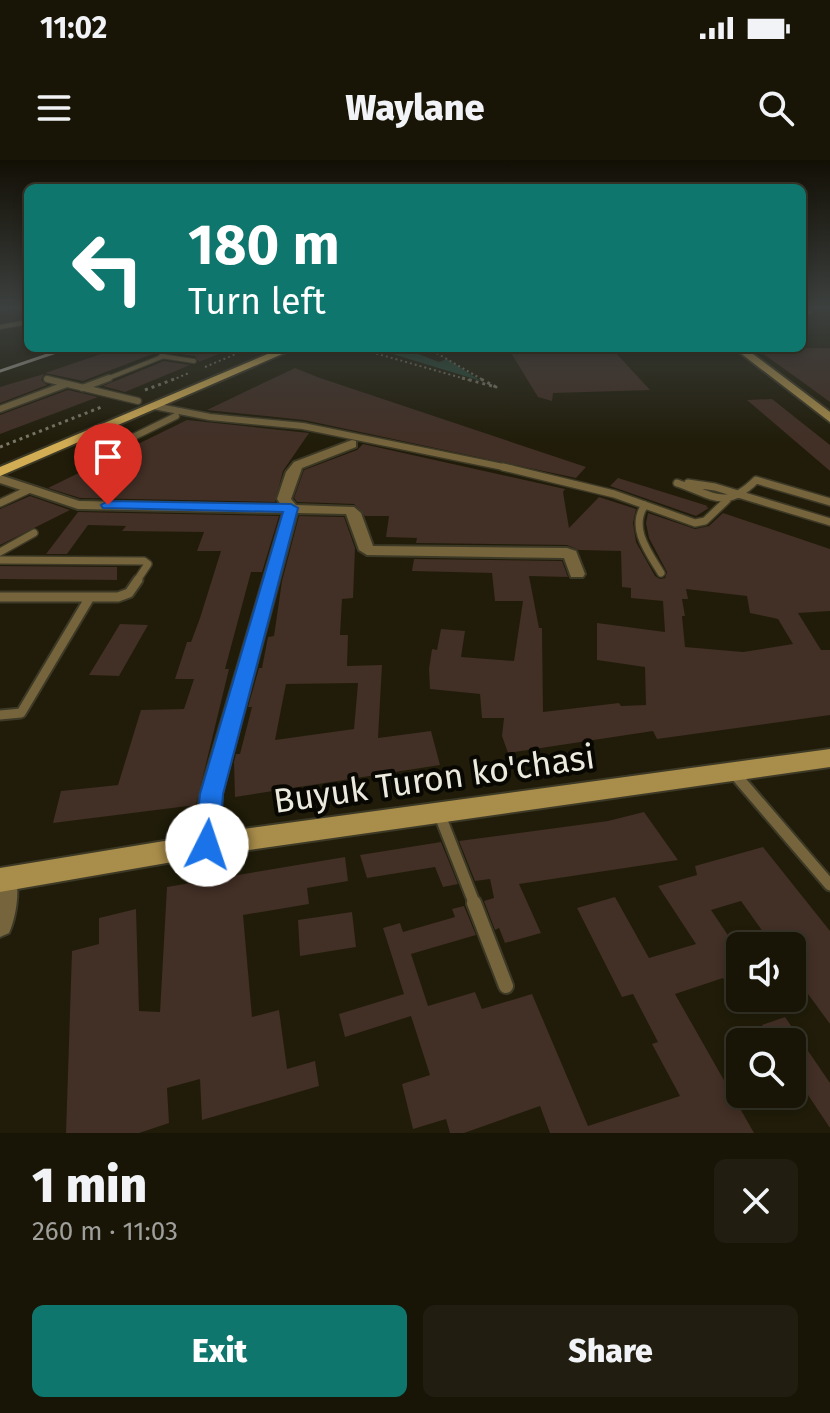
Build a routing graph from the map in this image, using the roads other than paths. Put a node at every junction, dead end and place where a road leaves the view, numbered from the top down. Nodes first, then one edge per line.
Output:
1 (253, 353) edge
2 (278, 353) edge
3 (746, 353) edge
4 (164, 356) junction
5 (194, 361) dead end
6 (130, 363) dead end
7 (47, 379) dead end
8 (67, 384) junction
9 (82, 388) junction
10 (138, 401) junction
11 (154, 406) junction
12 (0, 409) edge
13 (176, 416) dead end
14 (830, 418) edge
15 (82, 437) junction
16 (352, 444) dead end
17 (117, 445) junction
18 (0, 458) edge
19 (84, 462) dead end
20 (0, 472) edge
21 (0, 479) edge
22 (30, 489) junction
23 (741, 495) junction
24 (727, 500) junction
25 (830, 502) edge
26 (0, 503) edge
27 (645, 505) junction
28 (291, 508) junction
29 (830, 522) edge
30 (34, 533) dead end
31 (0, 552) edge
32 (0, 560) edge
33 (661, 573) dead end
34 (577, 574) dead end
35 (0, 597) edge
36 (90, 597) junction
37 (0, 715) edge
38 (830, 758) edge
39 (733, 772) junction
40 (439, 813) junction
41 (207, 845) junction
42 (2, 879) edge
43 (830, 885) edge
44 (0, 925) edge
45 (506, 986) dead end

1 - 10 main road
2 - 11 main road
3 - 14 street
4 - 5 lane
4 - 6 lane
4 - 9 lane
7 - 8 lane
8 - 9 lane
8 - 12 lane
9 - 10 lane
10 - 18 main road
11 - 15 main road
11 - 27 lane
13 - 17 lane
15 - 17 lane
15 - 20 main road
16 - 28 street
17 - 19 lane
21 - 22 street
22 - 26 lane
22 - 28 street
23 - 24 lane
23 - 24 lane
23 - 25 lane
23 - 29 lane
24 - 27 lane
27 - 33 lane
28 - 34 street
28 - 41 street
30 - 31 lane
32 - 36 lane
35 - 36 lane
36 - 37 lane
38 - 39 street, Buyuk Turon ko'chasi
39 - 40 street, Buyuk Turon ko'chasi
39 - 43 lane
40 - 41 street, Buyuk Turon ko'chasi
40 - 45 lane
41 - 42 street, Buyuk Turon ko'chasi
42 - 44 street

